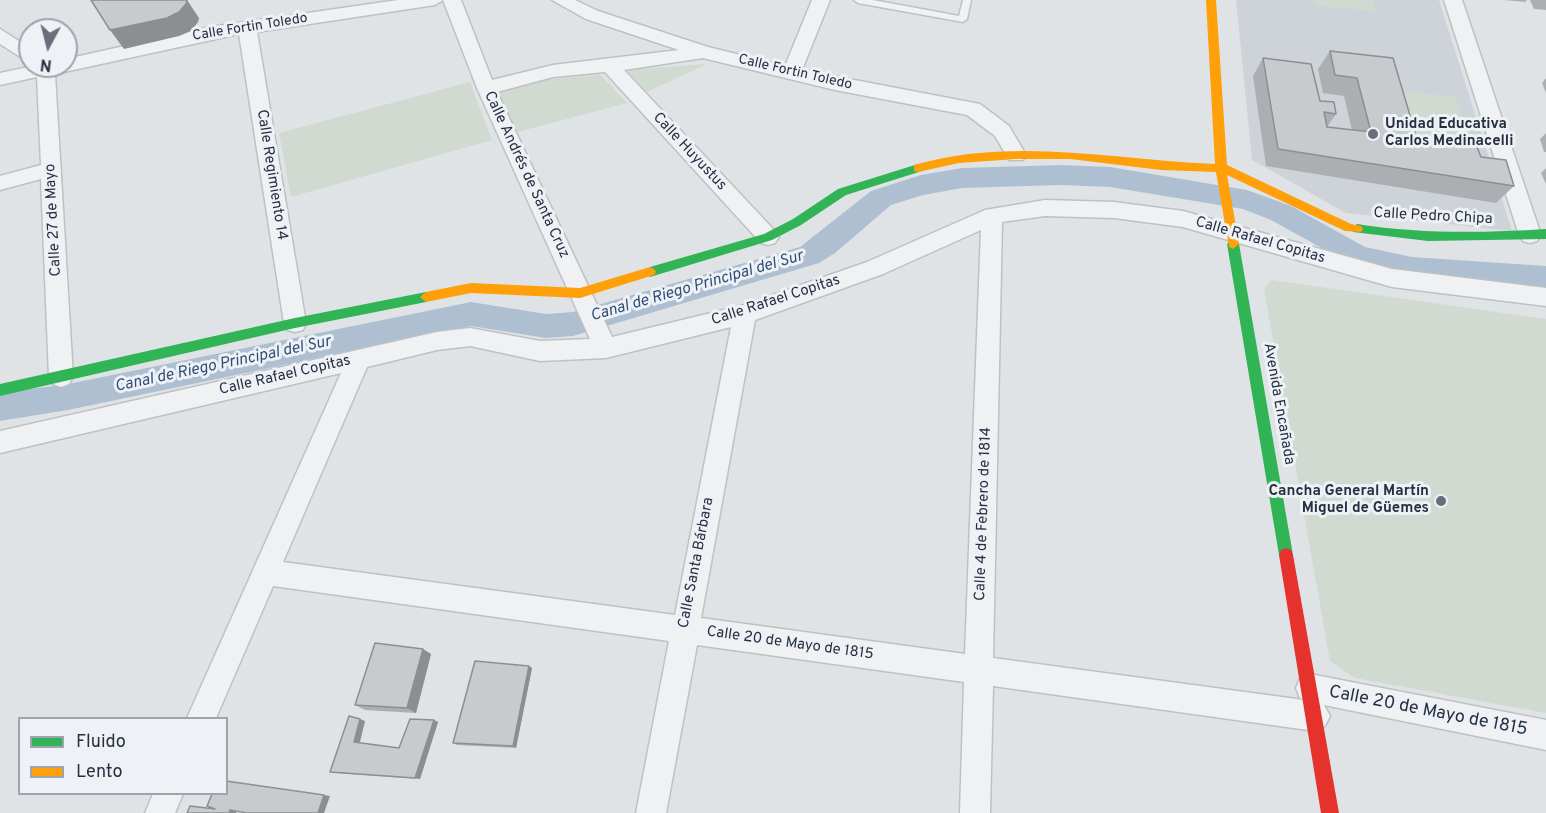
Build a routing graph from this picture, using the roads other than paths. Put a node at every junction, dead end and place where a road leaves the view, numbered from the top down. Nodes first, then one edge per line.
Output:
1 (435, 0) edge
2 (452, 0) edge
3 (561, 0) edge
4 (821, 0) edge
5 (858, 0) edge
6 (967, 0) edge
7 (1211, 0) edge
8 (1453, 0) edge
9 (199, 18) dead end
10 (247, 27) junction
11 (210, 33) junction
12 (0, 34) edge
13 (18, 45) edge
14 (704, 52) junction
15 (78, 59) edge
16 (610, 66) junction
17 (18, 74) edge
18 (791, 74) junction
19 (49, 78) edge
20 (0, 79) edge
21 (486, 88) junction
22 (1016, 155) junction
23 (1223, 168) junction
24 (52, 169) junction
25 (0, 183) edge
26 (992, 216) junction
27 (1230, 226) junction
28 (1538, 235) edge
29 (768, 237) junction
30 (1546, 297) edge
31 (582, 298) junction
32 (745, 314) junction
33 (296, 323) junction
34 (602, 339) junction
35 (359, 359) junction
36 (61, 377) junction
37 (0, 390) edge
38 (0, 442) edge
39 (265, 572) junction
40 (684, 629) junction
41 (979, 670) junction
42 (1312, 702) junction
43 (201, 717) edge
44 (1546, 735) edge
45 (168, 795) edge
46 (160, 813) edge
47 (651, 813) edge
48 (975, 813) edge
49 (1330, 813) edge

1 - 10 street, Calle Fortin Toledo
2 - 21 street, Calle Andrés de Santa Cruz
3 - 14 street, Calle Fortin Toledo
4 - 18 street
5 - 6 lane
7 - 23 street, Avenida Encañada
8 - 28 street
9 - 11 street
10 - 11 street, Calle Fortin Toledo
10 - 33 street, Calle Regimiento 14
11 - 15 street, Calle Fortin Toledo
12 - 13 street
14 - 16 street
14 - 18 street, Calle Fortin Toledo
16 - 21 street
16 - 29 street, Calle Huyustus
17 - 20 street, Calle Fortin Toledo
18 - 22 street, Calle Fortin Toledo
19 - 24 street, Calle 27 de Mayo
21 - 31 street, Calle Andrés de Santa Cruz
22 - 23 street
22 - 29 street
23 - 27 street, Avenida Encañada
23 - 28 street, Calle Pedro Chipa
24 - 25 street
24 - 36 street, Calle 27 de Mayo
26 - 27 street, Calle Rafael Copitas
26 - 32 street, Calle Rafael Copitas
26 - 41 street, Calle 4 de Febrero de 1814
27 - 30 street, Calle Rafael Copitas
27 - 42 street, Avenida Encañada
29 - 31 street
31 - 33 street
31 - 34 street, Calle Andrés de Santa Cruz
32 - 34 street, Calle Rafael Copitas
32 - 40 street, Calle Santa Bárbara
33 - 36 street
34 - 35 street, Calle Rafael Copitas
35 - 38 street, Calle Rafael Copitas
35 - 39 street
36 - 37 street
39 - 40 street, Calle 20 de Mayo de 1815
39 - 43 street
40 - 41 street, Calle 20 de Mayo de 1815
40 - 47 street, Calle Santa Bárbara
41 - 42 street, Calle 20 de Mayo de 1815
41 - 48 street, Calle 4 de Febrero de 1814
42 - 44 street, Calle 20 de Mayo de 1815
42 - 49 street, Avenida Encañada
45 - 46 street

